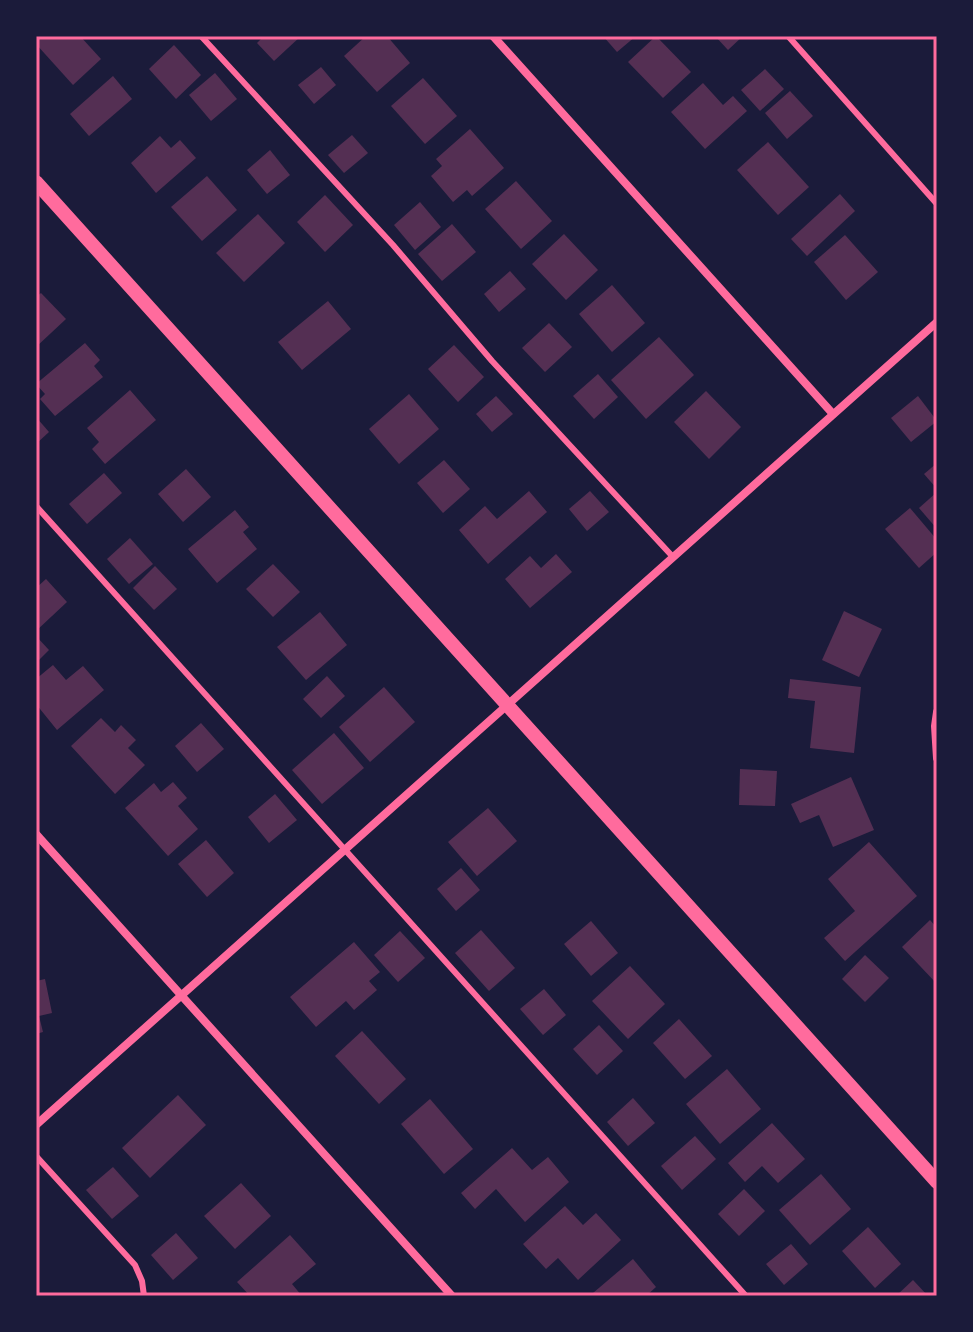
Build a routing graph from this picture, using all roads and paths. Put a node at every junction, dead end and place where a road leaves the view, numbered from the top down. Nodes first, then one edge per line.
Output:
1 (201, 36) edge
2 (493, 36) edge
3 (788, 36) edge
4 (36, 182) edge
5 (937, 204) edge
6 (937, 322) edge
7 (833, 414) junction
8 (36, 506) edge
9 (673, 557) junction
10 (506, 705) junction
11 (937, 712) edge
12 (937, 758) edge
13 (36, 834) edge
14 (344, 849) junction
15 (181, 995) junction
16 (36, 1125) edge
17 (36, 1156) edge
18 (937, 1182) edge
19 (144, 1296) edge
20 (452, 1296) edge
21 (746, 1296) edge

1 - 9 lane
2 - 7 street
3 - 5 lane
4 - 10 street
6 - 7 street
7 - 9 street
8 - 14 lane
9 - 10 street
10 - 14 street
10 - 18 street
11 - 12 street
13 - 15 street
14 - 15 street
14 - 21 lane
15 - 16 street
15 - 20 street
17 - 19 lane

